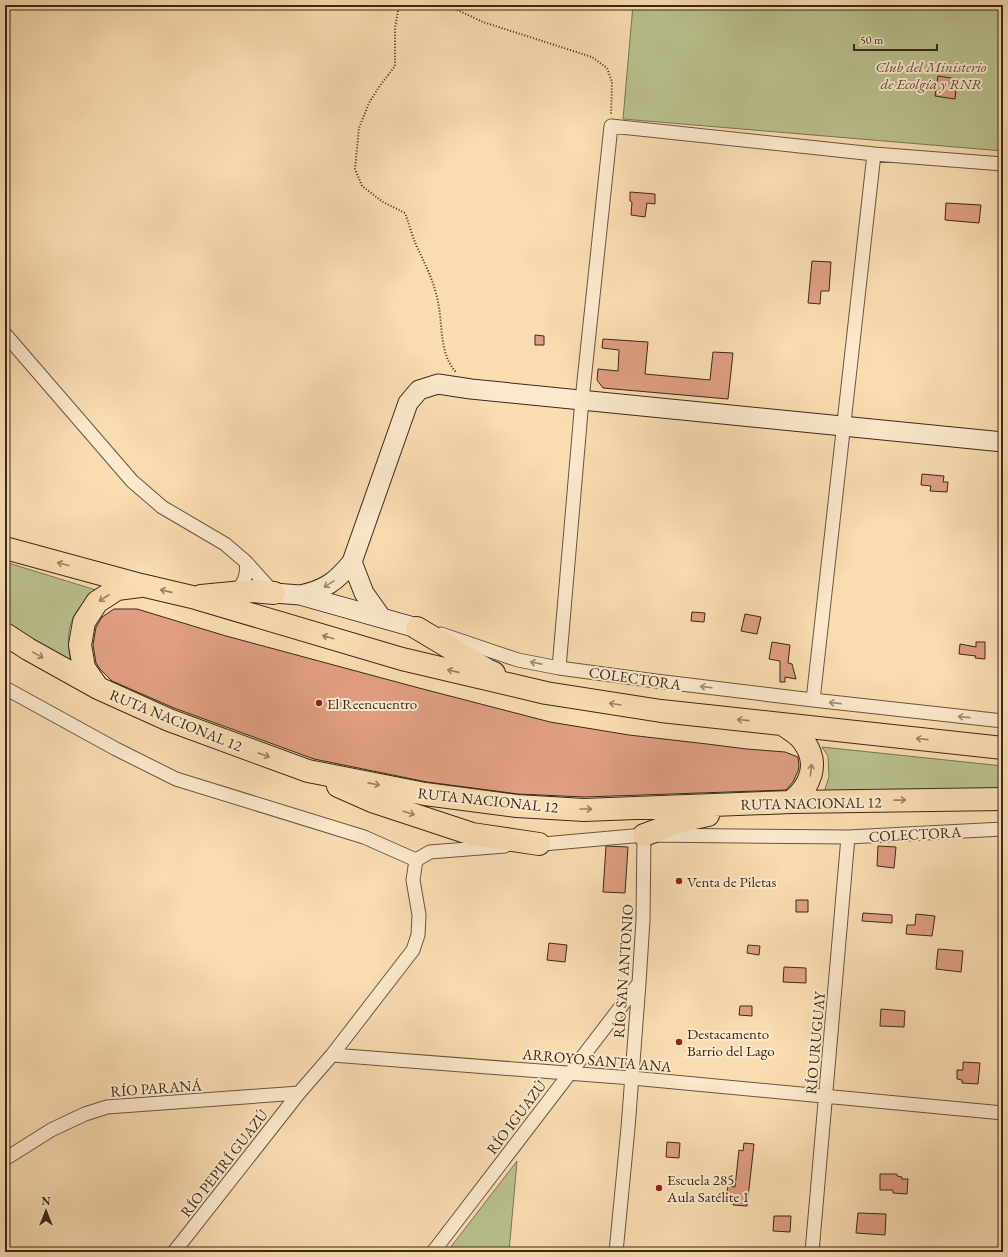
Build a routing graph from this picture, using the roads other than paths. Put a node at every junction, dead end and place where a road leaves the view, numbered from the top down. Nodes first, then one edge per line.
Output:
1 (874, 154) junction
2 (1003, 164) edge
3 (5, 334) edge
4 (582, 400) junction
5 (843, 427) junction
6 (1003, 442) edge
7 (5, 548) edge
8 (246, 562) junction
9 (352, 562) junction
10 (141, 585) junction
11 (232, 593) junction
12 (274, 593) junction
13 (300, 595) junction
14 (192, 597) junction
15 (381, 617) junction
16 (417, 628) junction
17 (5, 634) edge
18 (560, 668) junction
19 (5, 688) edge
20 (98, 688) junction
21 (546, 693) junction
22 (813, 700) junction
23 (1003, 722) edge
24 (782, 724) junction
25 (1003, 748) edge
26 (308, 771) junction
27 (1003, 799) edge
28 (792, 802) junction
29 (765, 804) junction
30 (1003, 829) edge
31 (644, 835) junction
32 (848, 837) junction
33 (539, 844) junction
34 (416, 860) junction
35 (640, 983) junction
36 (332, 1055) junction
37 (570, 1073) junction
38 (632, 1078) junction
39 (299, 1093) junction
40 (827, 1097) junction
41 (1003, 1113) edge
42 (5, 1159) edge
43 (174, 1252) edge
44 (432, 1252) edge
45 (616, 1252) edge
46 (812, 1252) edge

1 - 2 street
1 - 4 street
1 - 5 street
3 - 8 street
4 - 5 main road
4 - 9 main road
4 - 18 street
5 - 6 main road
5 - 22 street
10 -> 7 highway
8 - 11 street
8 - 12 street
9 -> 13 main road
9 - 15 main road
14 -> 10 highway
10 -> 20 highway
11 - 12 highway
11 - 14 highway
12 - 13 main road, COLECTORA
13 - 15 main road, COLECTORA
21 -> 14 highway
15 - 16 main road, COLECTORA
18 -> 16 street, COLECTORA
16 - 21 highway
17 -> 20 highway, RUTA NACIONAL 12
22 -> 18 street, COLECTORA
19 - 34 street
20 -> 26 highway, RUTA NACIONAL 12
24 -> 21 highway
23 -> 22 street, COLECTORA
25 -> 24 highway
28 -> 24 highway
26 -> 29 highway, RUTA NACIONAL 12
26 -> 33 highway
28 -> 27 highway, RUTA NACIONAL 12
28 - 29 highway, RUTA NACIONAL 12
29 - 31 highway
30 - 32 street, COLECTORA
31 - 32 street, COLECTORA
31 - 33 street, COLECTORA
31 - 35 street, RÍO SAN ANTONIO
32 - 40 street, RÍO URUGUAY
33 - 34 street, COLECTORA
34 - 36 street, RÍO PEPIRÍ GUAZÚ
35 - 37 street, RÍO IGUAZÚ
35 - 38 street, RÍO SAN ANTONIO
36 - 37 street, ARROYO SANTA ANA
36 - 39 street, RÍO PEPIRÍ GUAZÚ
37 - 38 street, ARROYO SANTA ANA
37 - 44 street, RÍO IGUAZÚ
38 - 40 street, ARROYO SANTA ANA
38 - 45 street, RÍO SAN ANTONIO
39 - 42 street, RÍO PARANÁ
39 - 43 street, RÍO PEPIRÍ GUAZÚ
40 - 41 street, ARROYO SANTA ANA
40 - 46 street, RÍO URUGUAY

